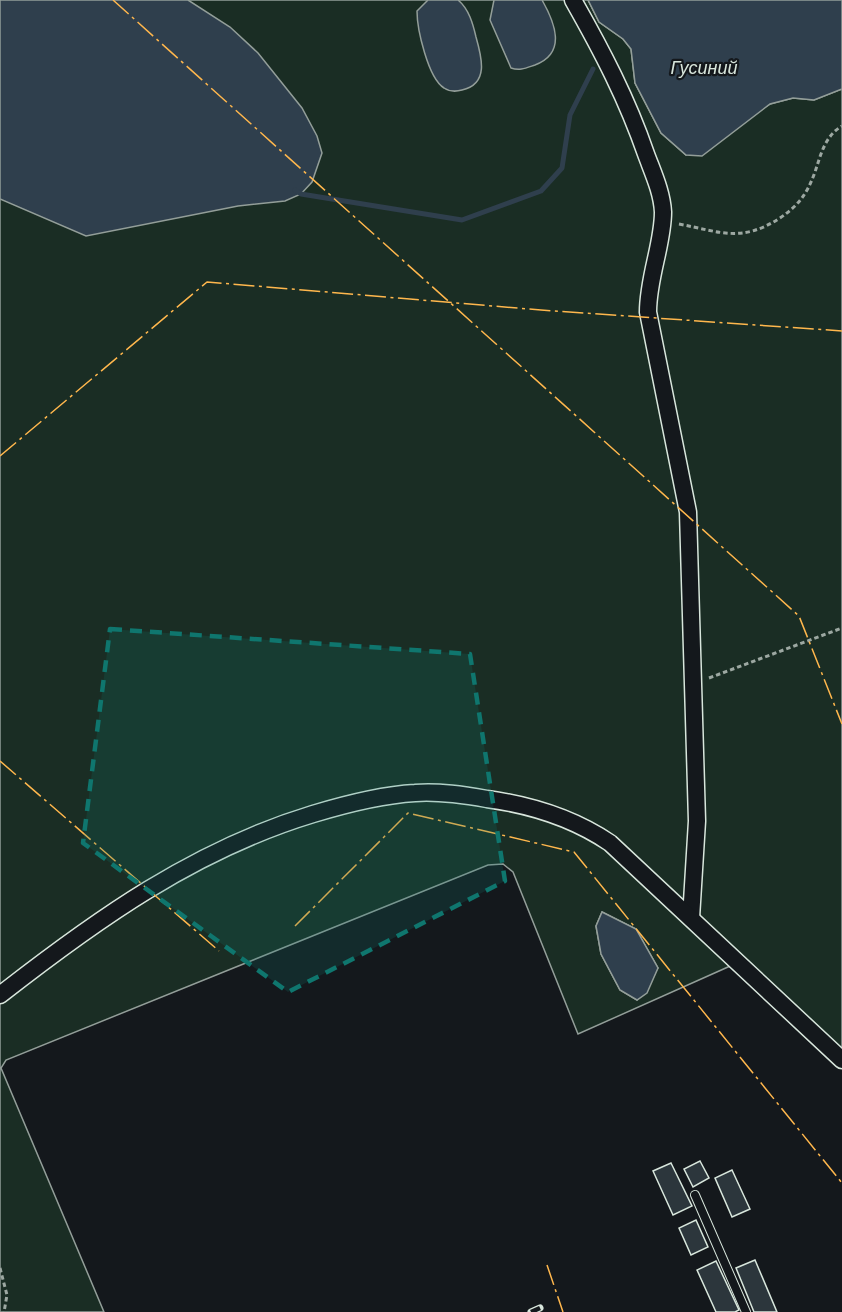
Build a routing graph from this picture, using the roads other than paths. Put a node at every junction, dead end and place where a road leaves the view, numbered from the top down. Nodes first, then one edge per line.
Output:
1 (573, 0) edge
2 (691, 918) junction
3 (0, 995) edge
4 (842, 1060) edge
5 (695, 1195) dead end
6 (746, 1312) edge

1 - 2 street
2 - 3 street
2 - 4 street
5 - 6 lane

